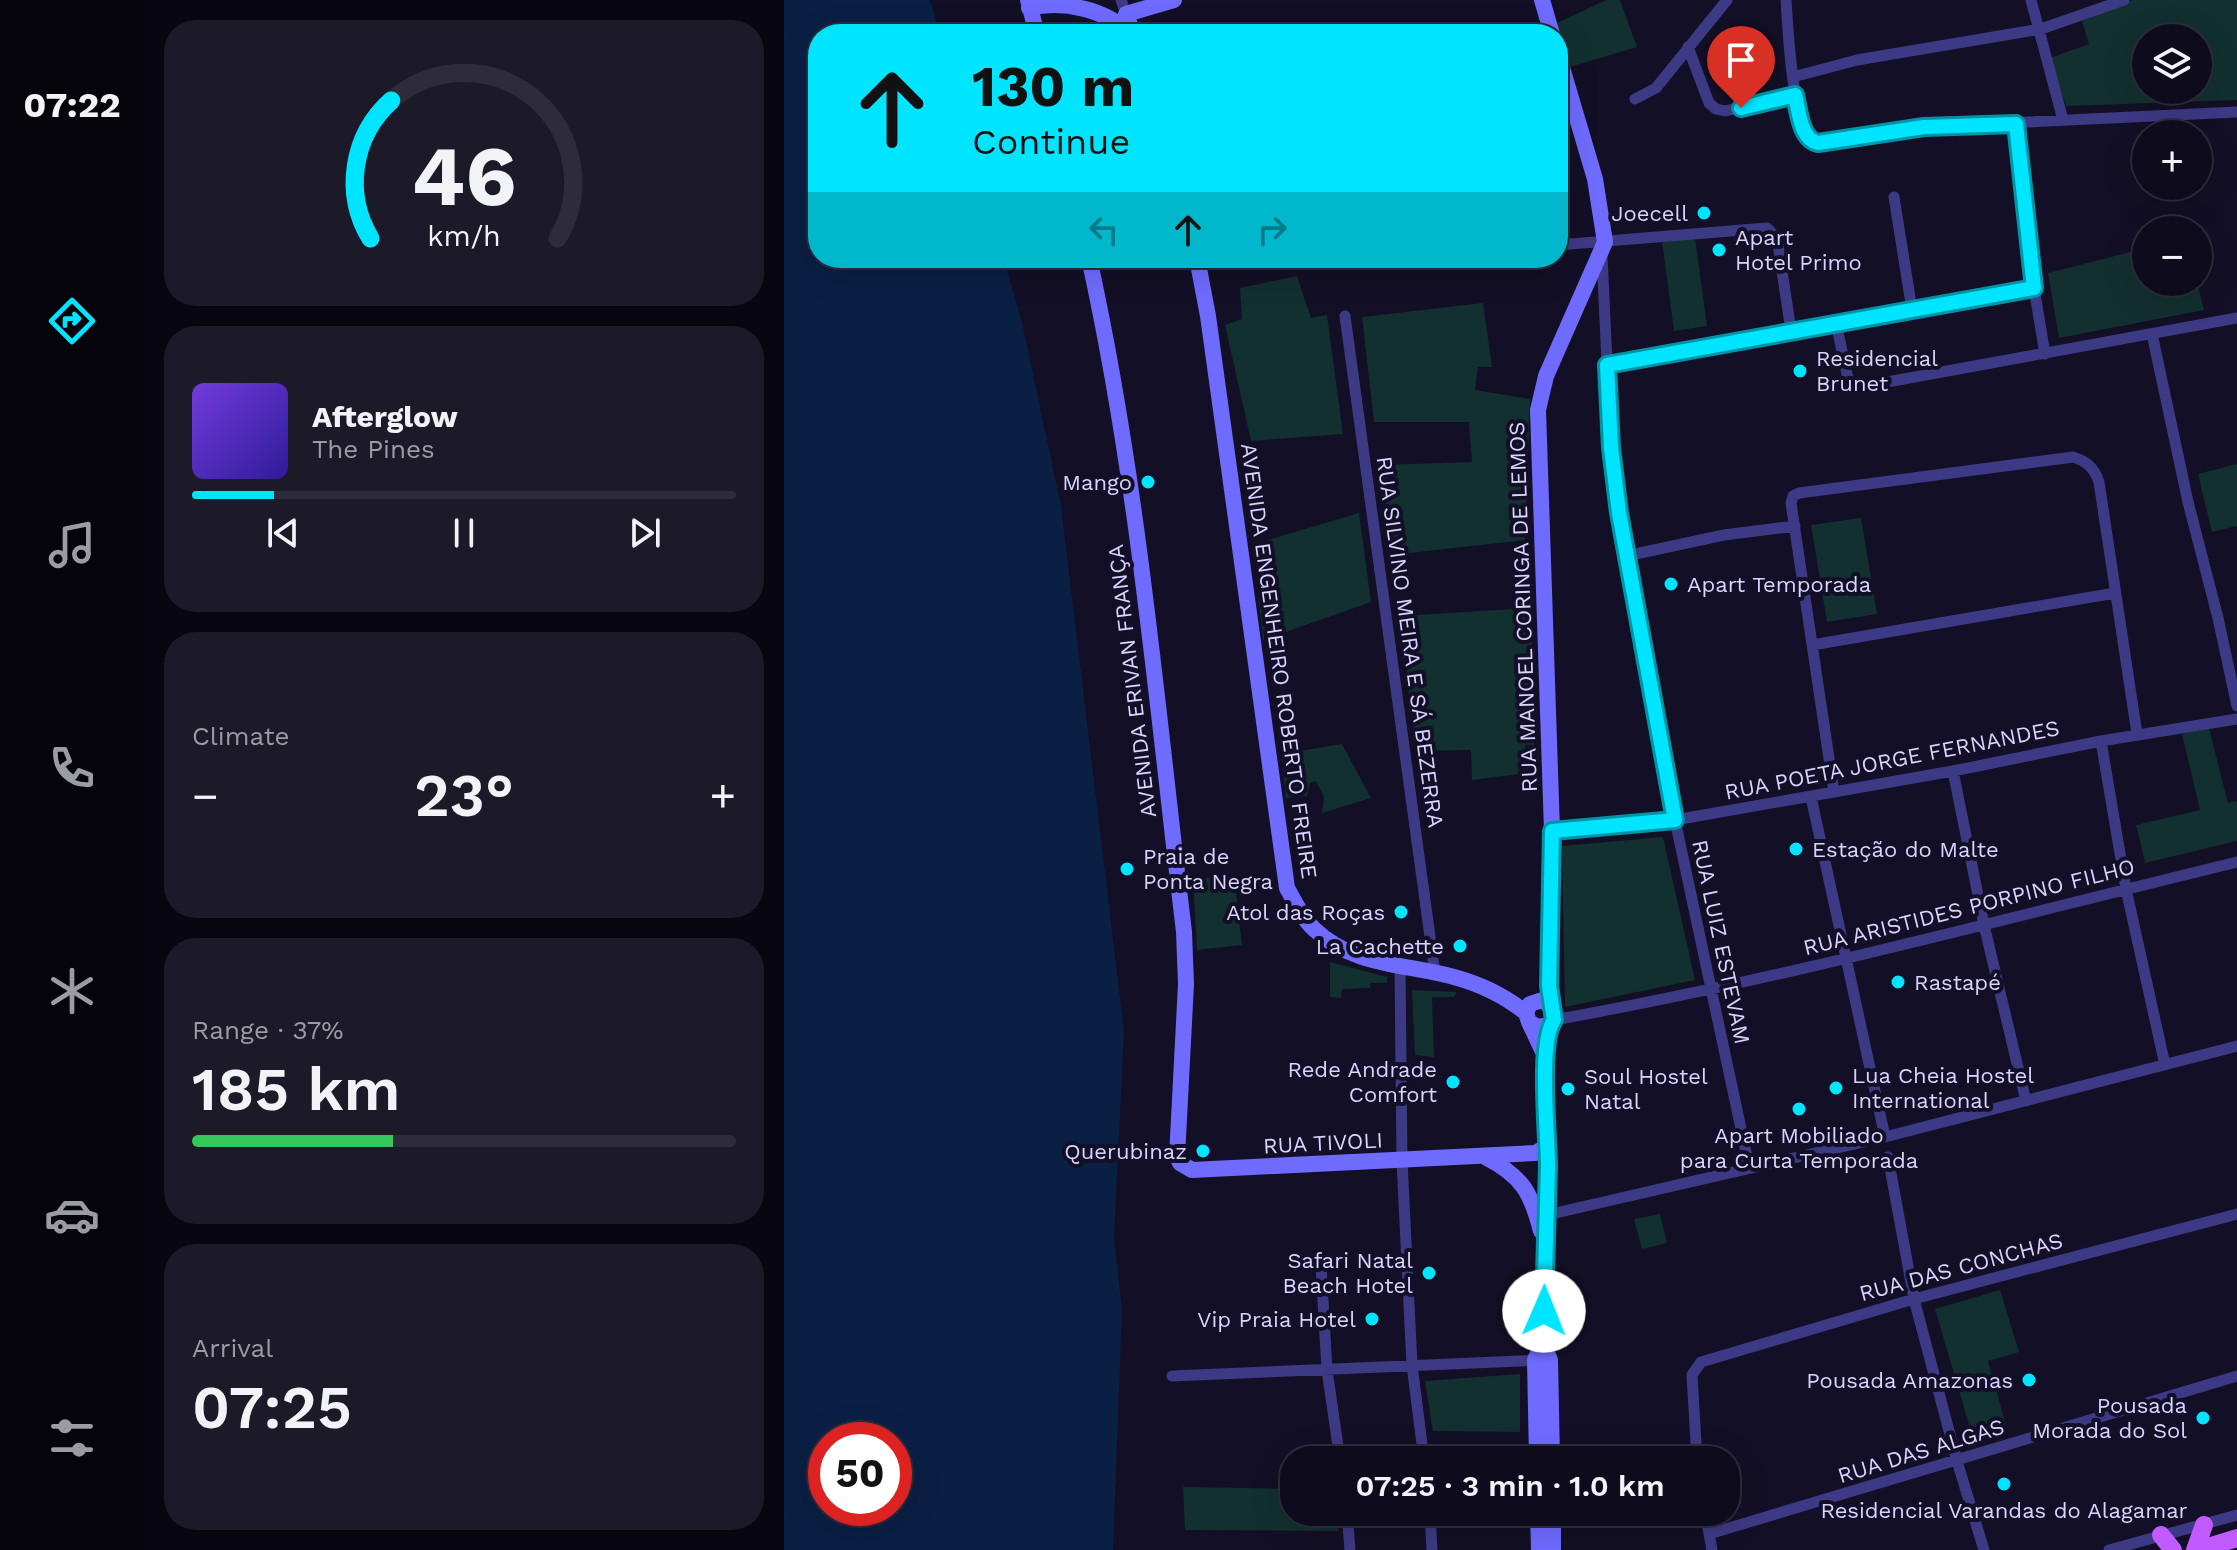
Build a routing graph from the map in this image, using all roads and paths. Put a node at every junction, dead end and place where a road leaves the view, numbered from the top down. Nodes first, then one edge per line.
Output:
1 (1174, 0) edge
2 (1542, 0) edge
3 (1727, 0) edge
4 (1786, 0) edge
5 (2031, 0) edge
6 (2124, 0) edge
7 (1028, 4) edge
8 (1123, 7) edge
9 (1034, 24) edge
10 (1120, 24) edge
11 (1549, 24) edge
12 (2041, 29) junction
13 (1688, 47) junction
14 (1793, 77) junction
15 (1568, 88) edge
16 (1795, 95) junction
17 (1635, 99) dead end
18 (2237, 112) edge
19 (2063, 120) junction
20 (2016, 124) junction
21 (1894, 197) dead end
22 (1568, 245) edge
23 (1603, 246) junction
24 (1091, 268) edge
25 (1199, 268) edge
26 (2034, 288) junction
27 (1912, 310) junction
28 (1345, 316) dead end
29 (2237, 318) edge
30 (1836, 323) junction
31 (1791, 331) junction
32 (2152, 334) junction
33 (2045, 354) junction
34 (1607, 365) junction
35 (1795, 526) junction
36 (1626, 556) junction
37 (2115, 593) junction
38 (1812, 645) junction
39 (2237, 706) edge
40 (2237, 719) edge
41 (2137, 734) junction
42 (2101, 741) junction
43 (1953, 771) junction
44 (1834, 792) junction
45 (1811, 797) junction
46 (1675, 820) junction
47 (1552, 831) junction
48 (2237, 862) edge
49 (2126, 889) junction
50 (1984, 925) junction
51 (1846, 959) junction
52 (1400, 966) junction
53 (1435, 973) junction
54 (1710, 990) junction
55 (1548, 1013) junction
56 (1527, 1018) junction
57 (2237, 1046) edge
58 (1546, 1058) junction
59 (2165, 1065) junction
60 (2026, 1101) junction
61 (1885, 1137) junction
62 (1548, 1146) junction
63 (1176, 1151) joint
64 (1483, 1156) junction
65 (1888, 1157) dead end
66 (1402, 1161) junction
67 (1749, 1166) junction
68 (2237, 1214) edge
69 (1547, 1215) junction
70 (1545, 1248) junction
71 (1321, 1266) dead end
72 (1914, 1299) junction
73 (1542, 1360) junction
74 (1412, 1365) junction
75 (1327, 1370) junction
76 (1172, 1376) dead end
77 (2237, 1376) edge
78 (1338, 1446) edge
79 (1422, 1446) edge
80 (1538, 1446) edge
81 (1551, 1446) edge
82 (1696, 1446) edge
83 (1957, 1461) junction
84 (2237, 1515) edge
85 (2204, 1525) junction
86 (1348, 1526) edge
87 (1431, 1526) edge
88 (1538, 1526) edge
89 (1553, 1526) edge
90 (1708, 1526) edge
91 (1709, 1534) junction
92 (2237, 1538) edge
93 (2167, 1543) edge
94 (1350, 1550) edge
95 (1432, 1550) edge
96 (1539, 1550) edge
97 (1553, 1550) edge
98 (1712, 1550) edge
99 (1984, 1550) edge
100 (2109, 1550) edge
101 (2197, 1550) edge

1 - 8 street
2 - 11 street
3 - 13 street
4 - 14 street
5 - 12 street
6 - 12 street
7 - 9 street
7 - 10 street
12 - 14 street
12 - 19 street
13 - 16 street
13 - 17 street
14 - 16 street
15 - 23 street
16 - 20 street
18 - 19 street
19 - 20 street
20 - 26 street
21 - 27 street
22 - 23 street
23 - 31 street
23 - 34 street, RUA LUIZ ESTEVAM
23 - 47 street, RUA MANOEL CORINGA DE LEMOS
24 - 63 street, AVENIDA ERIVAN FRANÇA
25 - 52 street, AVENIDA ENGENHEIRO ROBERTO FREIRE
26 - 27 street
26 - 33 street
27 - 30 street
28 - 53 street, RUA SILVINO MEIRA E SÁ BEZERRA
29 - 32 street
30 - 31 street
30 - 33 street
31 - 34 street
32 - 33 street
32 - 39 street
34 - 36 street, RUA LUIZ ESTEVAM
35 - 36 street
35 - 37 street
35 - 38 street
36 - 46 street, RUA LUIZ ESTEVAM
37 - 38 street
37 - 41 street
38 - 44 street
40 - 41 street, RUA POETA JORGE FERNANDES
41 - 42 street, RUA POETA JORGE FERNANDES
42 - 43 street, RUA POETA JORGE FERNANDES
42 - 49 street
43 - 44 street, RUA POETA JORGE FERNANDES
43 - 50 street
44 - 45 street, RUA POETA JORGE FERNANDES
45 - 46 street, RUA POETA JORGE FERNANDES
45 - 51 street
46 - 47 street, RUA POETA JORGE FERNANDES
46 - 54 street, RUA LUIZ ESTEVAM
47 - 55 street, RUA MANOEL CORINGA DE LEMOS
48 - 49 street, RUA ARISTIDES PORPINO FILHO
49 - 50 street, RUA ARISTIDES PORPINO FILHO
49 - 59 street
50 - 51 street, RUA ARISTIDES PORPINO FILHO
50 - 60 street
51 - 54 street, RUA ARISTIDES PORPINO FILHO
51 - 61 street
52 - 53 street, AVENIDA ENGENHEIRO ROBERTO FREIRE
52 - 66 street
53 - 56 street, AVENIDA ENGENHEIRO ROBERTO FREIRE
54 - 55 street, RUA ARISTIDES PORPINO FILHO
54 - 67 street, RUA LUIZ ESTEVAM
55 - 56 street
55 - 56 street
55 - 58 street, RUA MANOEL CORINGA DE LEMOS
56 - 58 street
57 - 59 street
58 - 62 street
59 - 60 street
60 - 61 street
61 - 67 street
62 - 64 street, RUA TIVOLI
62 - 69 street
63 - 66 street, RUA TIVOLI
64 - 66 street, RUA TIVOLI
64 - 70 street
65 - 72 street
66 - 74 street
67 - 69 street
68 - 72 street, RUA DAS CONCHAS
69 - 70 street
70 - 73 street
71 - 75 street
72 - 82 street, RUA DAS CONCHAS
72 - 83 street
73 - 74 street
73 - 80 street
73 - 81 street
74 - 75 street
74 - 79 street
75 - 76 street
75 - 78 street
77 - 83 street, RUA DAS ALGAS
83 - 91 street, RUA DAS ALGAS
83 - 99 street
84 - 85 street
85 - 93 street
85 - 101 main road
86 - 94 street
87 - 95 street
88 - 96 street
89 - 97 street
90 - 91 street
91 - 98 street
92 - 101 main road
93 - 100 street

